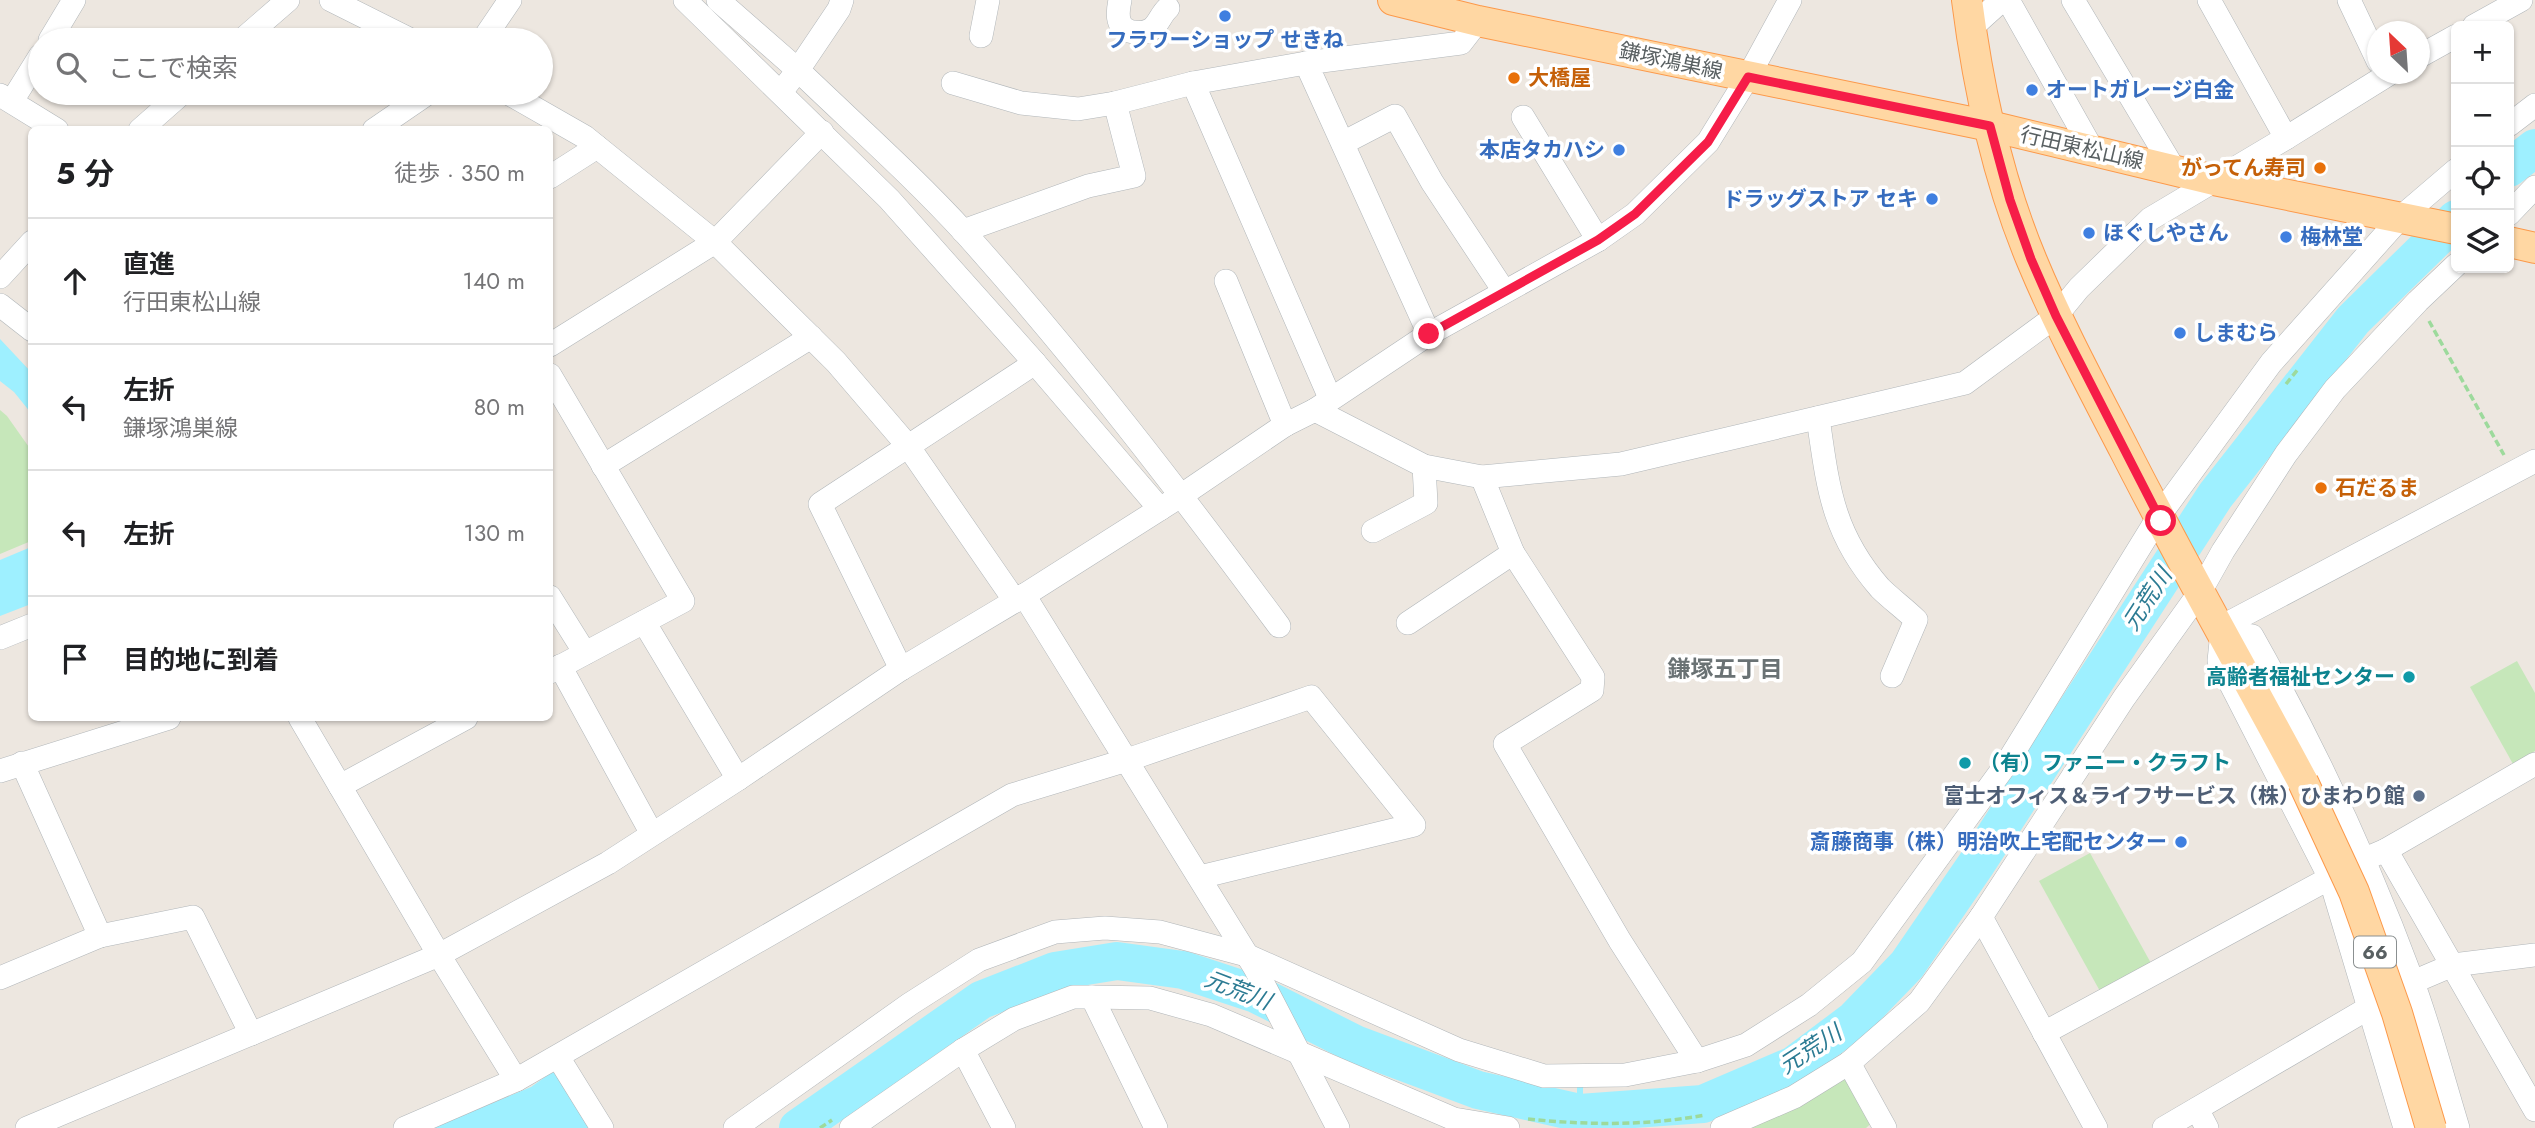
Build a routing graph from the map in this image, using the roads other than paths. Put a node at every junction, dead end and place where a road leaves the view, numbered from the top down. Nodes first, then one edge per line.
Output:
1 (74, 0) edge
2 (288, 0) edge
3 (331, 0) edge
4 (510, 0) edge
5 (685, 0) edge
6 (718, 0) edge
7 (842, 0) edge
8 (988, 0) edge
9 (1120, 0) edge
10 (1393, 0) edge
11 (1790, 0) edge
12 (2002, 0) edge
13 (2008, 0) edge
14 (2073, 0) edge
15 (2209, 0) edge
16 (2349, 0) edge
17 (2521, 0) edge
18 (1168, 8) dead end
19 (1969, 14) edge
20 (1478, 21) junction
21 (2483, 21) edge
22 (57, 28) edge
23 (256, 28) edge
24 (387, 28) edge
25 (491, 28) edge
26 (981, 36) dead end
27 (2367, 38) edge
28 (2451, 39) edge
29 (2430, 50) edge
30 (1306, 64) junction
31 (798, 70) junction
32 (28, 71) edge
33 (1748, 77) junction
34 (1193, 82) junction
35 (2367, 82) edge
36 (953, 83) dead end
37 (781, 92) junction
38 (6, 98) edge
39 (1115, 103) junction
40 (168, 105) edge
41 (410, 105) edge
42 (529, 105) edge
43 (2535, 105) edge
44 (1523, 117) dead end
45 (2514, 121) edge
46 (51, 126) edge
47 (145, 126) edge
48 (380, 126) edge
49 (1990, 126) junction
50 (822, 132) junction
51 (2286, 138) junction
52 (1343, 143) junction
53 (597, 147) junction
54 (2093, 151) junction
55 (2175, 171) junction
56 (553, 175) edge
57 (2451, 175) edge
58 (2214, 180) junction
59 (2535, 187) edge
60 (2513, 210) edge
61 (2411, 219) junction
62 (2451, 228) edge
63 (963, 231) junction
64 (1598, 240) junction
65 (715, 242) junction
66 (2514, 243) edge
67 (28, 246) edge
68 (2535, 248) edge
69 (2451, 270) edge
70 (0, 277) edge
71 (1226, 281) dead end
72 (1504, 291) junction
73 (0, 305) edge
74 (2056, 316) junction
75 (28, 327) edge
76 (1429, 334) junction
77 (811, 337) junction
78 (553, 343) edge
79 (1035, 363) junction
80 (553, 380) edge
81 (1322, 404) junction
82 (1818, 418) junction
83 (1285, 425) junction
84 (908, 446) junction
85 (2535, 461) edge
86 (603, 466) junction
87 (1424, 466) junction
88 (1482, 477) junction
89 (1182, 495) junction
90 (1160, 509) junction
91 (2160, 519) junction
92 (1373, 531) dead end
93 (1513, 553) junction
94 (2198, 588) junction
95 (1019, 598) junction
96 (553, 602) edge
97 (644, 622) junction
98 (1408, 623) dead end
99 (1279, 626) dead end
100 (28, 627) edge
101 (2221, 630) junction
102 (0, 638) edge
103 (584, 653) junction
104 (555, 669) edge
105 (901, 669) junction
106 (1892, 676) dead end
107 (146, 721) edge
108 (302, 721) edge
109 (460, 721) edge
110 (108, 726) edge
111 (1127, 760) junction
112 (22, 763) junction
113 (2535, 764) edge
114 (0, 771) edge
115 (738, 779) junction
116 (340, 786) junction
117 (652, 834) junction
118 (2386, 850) junction
119 (2365, 859) junction
120 (1200, 877) junction
121 (2330, 878) junction
122 (1981, 917) junction
123 (100, 936) junction
124 (439, 955) junction
125 (2535, 956) edge
126 (1251, 961) junction
127 (2453, 965) junction
128 (0, 978) edge
129 (2413, 982) junction
130 (1092, 997) junction
131 (2369, 1008) junction
132 (2044, 1033) junction
133 (251, 1034) junction
134 (963, 1049) junction
135 (1300, 1054) junction
136 (558, 1057) junction
137 (1697, 1061) junction
138 (1849, 1063) junction
139 (516, 1080) junction
140 (2535, 1110) edge
141 (2202, 1119) edge
142 (1717, 1121) edge
143 (1457, 1123) edge
144 (1512, 1123) edge
145 (36, 1126) edge
146 (405, 1128) edge
147 (602, 1128) edge
148 (735, 1128) edge
149 (851, 1128) edge
150 (1004, 1128) edge
151 (1156, 1128) edge
152 (1338, 1128) edge
153 (1885, 1128) edge
154 (2096, 1128) edge
155 (2164, 1128) edge
156 (2405, 1128) edge
157 (2431, 1128) edge
158 (2458, 1128) edge

1 - 22 street
2 - 23 street
3 - 24 street
4 - 25 street
5 - 37 street
6 - 31 street
7 - 31 street
8 - 26 street
9 - 18 street
10 - 20 main road, 鎌塚鴻巣線
11 - 33 street
12 - 19 street
13 - 54 street
14 - 55 street
15 - 51 street
16 - 27 street
17 - 21 street
19 - 49 main road, 行田東松山線 / 66
20 - 30 street
20 - 33 main road, 鎌塚鴻巣線
28 - 29 street
30 - 34 street
30 - 52 street
31 - 37 street
31 - 63 street
32 - 38 street
33 - 49 main road, 鎌塚鴻巣線
33 - 64 street
34 - 39 street
34 - 81 street
35 - 51 street
36 - 39 street
37 - 50 street
38 - 46 street
39 - 63 street
40 - 47 street
41 - 48 street
42 - 53 street
43 - 45 street
44 - 64 street
49 - 54 main road, 行田東松山線
49 - 74 main road, 行田東松山線 / 66
50 - 65 street
50 - 79 street
51 - 58 street
52 - 72 street
52 - 76 street
53 - 56 street
53 - 65 street
54 - 55 main road, 行田東松山線
55 - 58 main road, 行田東松山線
57 - 61 street
58 - 61 main road, 行田東松山線
58 - 74 street
59 - 60 street
61 - 62 main road, 行田東松山線
61 - 91 street
63 - 89 street
64 - 72 street
65 - 77 street
65 - 78 street
66 - 68 main road
67 - 70 street
69 - 94 street
71 - 83 street
72 - 76 street
73 - 75 street
74 - 82 street
74 - 91 main road, 行田東松山線 / 66
76 - 81 street
77 - 84 street
77 - 86 street
79 - 84 street
79 - 90 street
80 - 86 street
81 - 83 street
81 - 87 street
82 - 88 street
82 - 106 street
83 - 89 street
84 - 95 street
84 - 105 street
85 - 101 street
86 - 97 street
87 - 88 street
87 - 92 street
88 - 93 street
89 - 90 street
89 - 99 street
90 - 95 street
91 - 94 main road, 66
91 - 137 street
93 - 98 street
93 - 137 street
94 - 101 main road, 66
94 - 122 street
95 - 105 street
95 - 111 street
96 - 103 street
97 - 103 street
97 - 115 street
100 - 102 street
101 - 119 street
101 - 121 street
101 - 157 main road, 66, bridge
103 - 104 street
104 - 117 street
105 - 115 street
107 - 110 street
108 - 116 street
109 - 116 street
110 - 112 street
111 - 120 street
111 - 120 street
111 - 136 street
112 - 114 street
112 - 123 street
113 - 118 street
115 - 117 street
116 - 124 street
117 - 124 street
118 - 119 street
118 - 127 street
119 - 121 street
119 - 129 street
120 - 126 street
121 - 131 street
121 - 132 street
122 - 132 street
122 - 138 street
123 - 128 street
123 - 133 street
124 - 133 street
124 - 139 street
125 - 127 street
126 - 135 street
126 - 137 street
126 - 148 street
127 - 129 street
127 - 140 street
129 - 131 street
129 - 158 street
130 - 134 street
130 - 135 street
130 - 151 street
131 - 141 street
131 - 156 street
132 - 154 street
133 - 145 street
134 - 149 street
134 - 150 street
135 - 143 street
135 - 152 street
136 - 139 street
136 - 147 street
138 - 142 street
138 - 153 street
139 - 146 street
141 - 155 street
143 - 144 street

